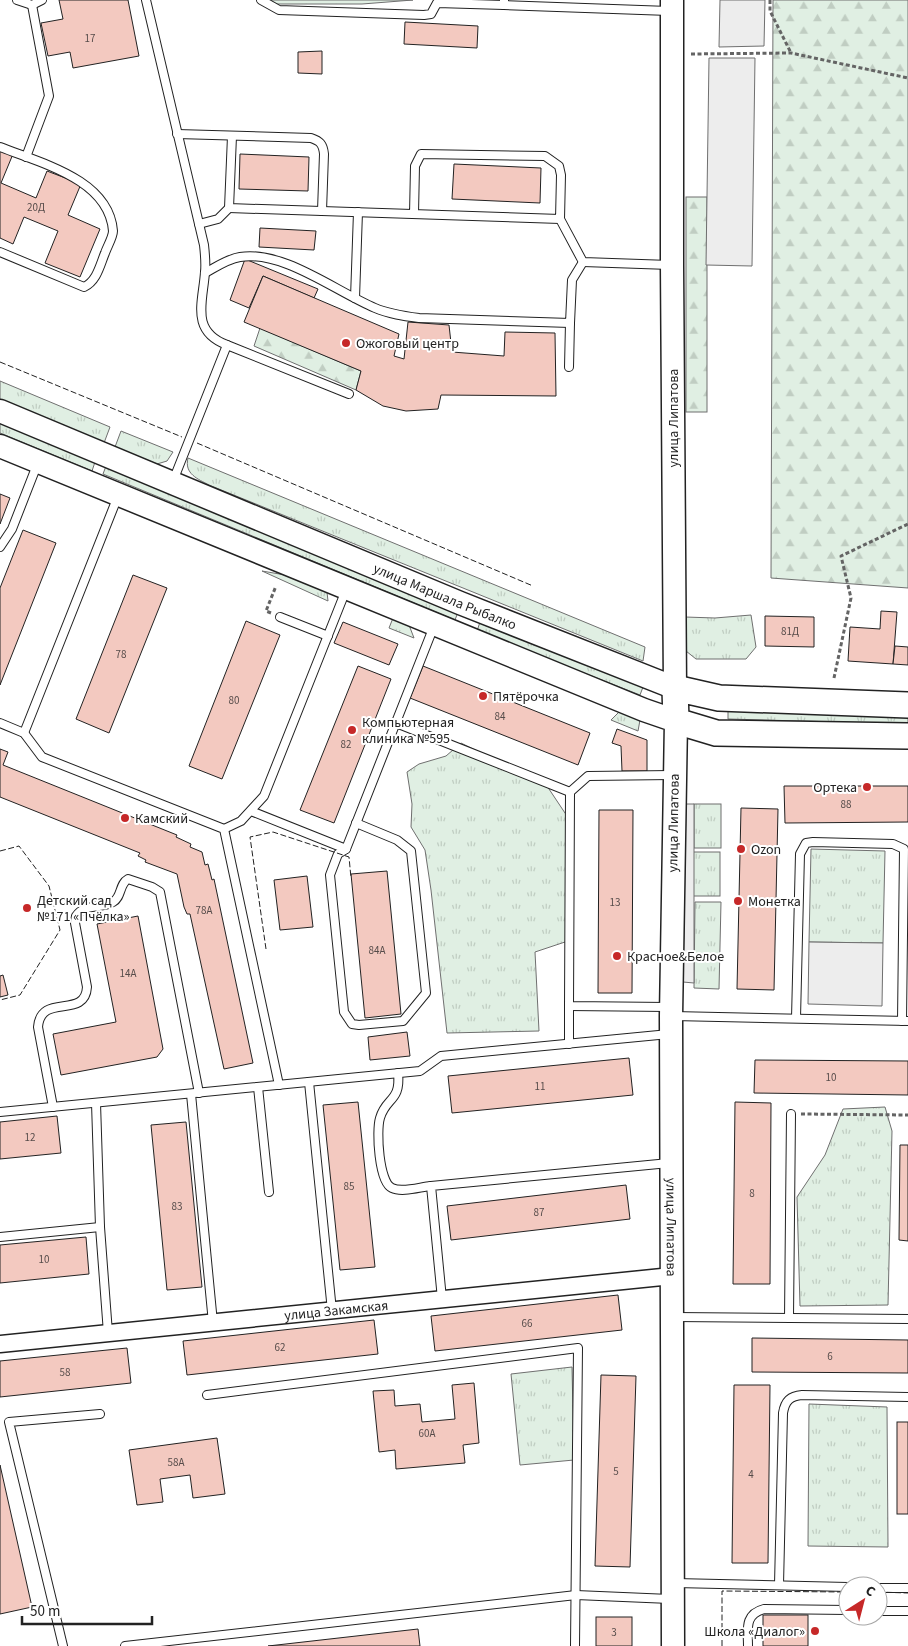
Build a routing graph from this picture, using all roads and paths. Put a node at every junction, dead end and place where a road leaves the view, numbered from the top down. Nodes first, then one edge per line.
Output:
1 (17, 0) edge
2 (42, 0) edge
3 (146, 0) edge
4 (261, 0) edge
5 (770, 0) edge
6 (437, 2) edge
7 (504, 3) edge
8 (571, 4) edge
9 (32, 5) junction
10 (672, 6) edge
11 (791, 53) junction
12 (672, 54) junction
13 (908, 78) edge
14 (177, 134) junction
15 (232, 136) junction
16 (0, 147) edge
17 (26, 158) junction
18 (229, 208) junction
19 (322, 211) junction
20 (358, 212) junction
21 (414, 214) junction
22 (560, 219) junction
23 (198, 224) junction
24 (0, 252) edge
25 (583, 262) junction
26 (672, 265) junction
27 (205, 273) junction
28 (355, 298) junction
29 (570, 323) junction
30 (227, 345) junction
31 (569, 367) dead end
32 (349, 394) dead end
33 (0, 411) edge
34 (0, 446) edge
35 (39, 462) junction
36 (172, 483) junction
37 (119, 493) junction
38 (908, 524) edge
39 (1, 544) edge
40 (276, 586) dead end
41 (347, 588) junction
42 (460, 603) junction
43 (280, 617) joint
44 (443, 627) junction
45 (328, 636) junction
46 (834, 678) dead end
47 (676, 688) junction
48 (908, 705) edge
49 (676, 721) junction
50 (396, 723) junction
51 (0, 724) edge
52 (24, 733) junction
53 (908, 736) edge
54 (674, 775) junction
55 (570, 792) junction
56 (251, 811) junction
57 (356, 823) junction
58 (224, 829) junction
59 (346, 849) junction
60 (569, 1006) junction
61 (796, 1018) junction
62 (671, 1019) junction
63 (905, 1021) edge
64 (569, 1044) junction
65 (398, 1073) junction
66 (309, 1082) junction
67 (279, 1085) junction
68 (258, 1087) junction
69 (195, 1093) junction
70 (96, 1103) junction
71 (53, 1107) junction
72 (0, 1112) edge
73 (791, 1114) joint
74 (908, 1115) edge
75 (672, 1162) junction
76 (431, 1186) junction
77 (269, 1192) dead end
78 (100, 1227) junction
79 (0, 1237) edge
80 (672, 1276) junction
81 (442, 1299) junction
82 (332, 1311) junction
83 (672, 1317) junction
84 (789, 1318) junction
85 (908, 1319) edge
86 (214, 1323) junction
87 (108, 1333) junction
88 (0, 1344) edge
89 (206, 1395) dead end
90 (908, 1397) edge
91 (100, 1414) dead end
92 (779, 1585) junction
93 (838, 1587) edge
94 (888, 1588) edge
95 (908, 1588) edge
96 (673, 1591) junction
97 (576, 1595) junction
98 (838, 1610) edge
99 (888, 1611) edge
100 (908, 1611) edge
101 (63, 1646) edge
102 (125, 1646) edge
103 (575, 1646) edge
104 (673, 1646) edge
105 (748, 1646) edge

1 - 9 lane
2 - 9 lane
3 - 14 lane
4 - 6 lane
5 - 11 path
6 - 7 lane
7 - 8 lane
8 - 10 lane
9 - 17 lane
10 - 12 street, улица Липатова
11 - 12 path
11 - 13 path
12 - 26 street, улица Липатова
14 - 15 lane
14 - 23 lane
15 - 18 lane
15 - 19 lane
16 - 17 lane
17 - 24 lane
18 - 19 lane
18 - 23 lane
19 - 20 lane
20 - 21 lane
20 - 28 lane
21 - 22 lane
21 - 22 lane
22 - 25 lane
23 - 27 lane
25 - 26 lane
25 - 29 lane
26 - 47 street, улица Липатова
27 - 28 lane
27 - 30 lane
28 - 29 lane
29 - 31 lane
30 - 32 lane
30 - 36 lane
33 - 36 street, улица Маршала Рыбалко
34 - 35 street
35 - 37 street
35 - 39 lane
36 - 42 street, улица Маршала Рыбалко
37 - 41 street
37 - 52 lane
38 - 46 path
40 - 43 path
41 - 44 street
41 - 45 lane
42 - 44 street
42 - 47 street, улица Маршала Рыбалко
43 - 45 lane
44 - 49 street
44 - 50 lane
45 - 56 lane
47 - 48 main road, улица Маршала Рыбалко
47 - 49 main road, улица Липатова
49 - 53 main road
49 - 54 street, улица Липатова
50 - 55 lane
50 - 57 lane
51 - 52 lane
52 - 58 lane
54 - 55 lane
54 - 62 street, улица Липатова
55 - 60 lane
56 - 58 lane
56 - 59 lane
57 - 59 lane
57 - 59 lane
58 - 67 lane
60 - 62 lane
60 - 64 lane
61 - 62 lane
61 - 63 lane
61 - 63 lane
62 - 64 lane
62 - 75 street, улица Липатова
64 - 65 lane
65 - 66 lane
65 - 76 lane
66 - 67 lane
66 - 82 lane
67 - 68 lane
68 - 69 lane
68 - 77 lane
69 - 70 lane
69 - 71 lane
69 - 86 lane
70 - 71 lane
70 - 78 lane
71 - 72 lane
73 - 74 path
73 - 84 lane
75 - 76 lane
75 - 80 street, улица Липатова
76 - 81 lane
78 - 79 lane
78 - 87 lane
80 - 81 street, улица Закамская
80 - 83 street, улица Липатова
81 - 82 street, улица Закамская
82 - 86 street, улица Закамская
83 - 84 lane
83 - 96 street, улица Липатова
84 - 85 lane
86 - 87 street, улица Закамская
87 - 88 street, улица Закамская
89 - 97 lane
90 - 92 lane
91 - 101 lane
92 - 93 lane
92 - 96 lane
94 - 95 lane
96 - 97 lane
96 - 104 street, улица Липатова
97 - 102 lane
97 - 103 lane
98 - 105 lane
99 - 100 lane

